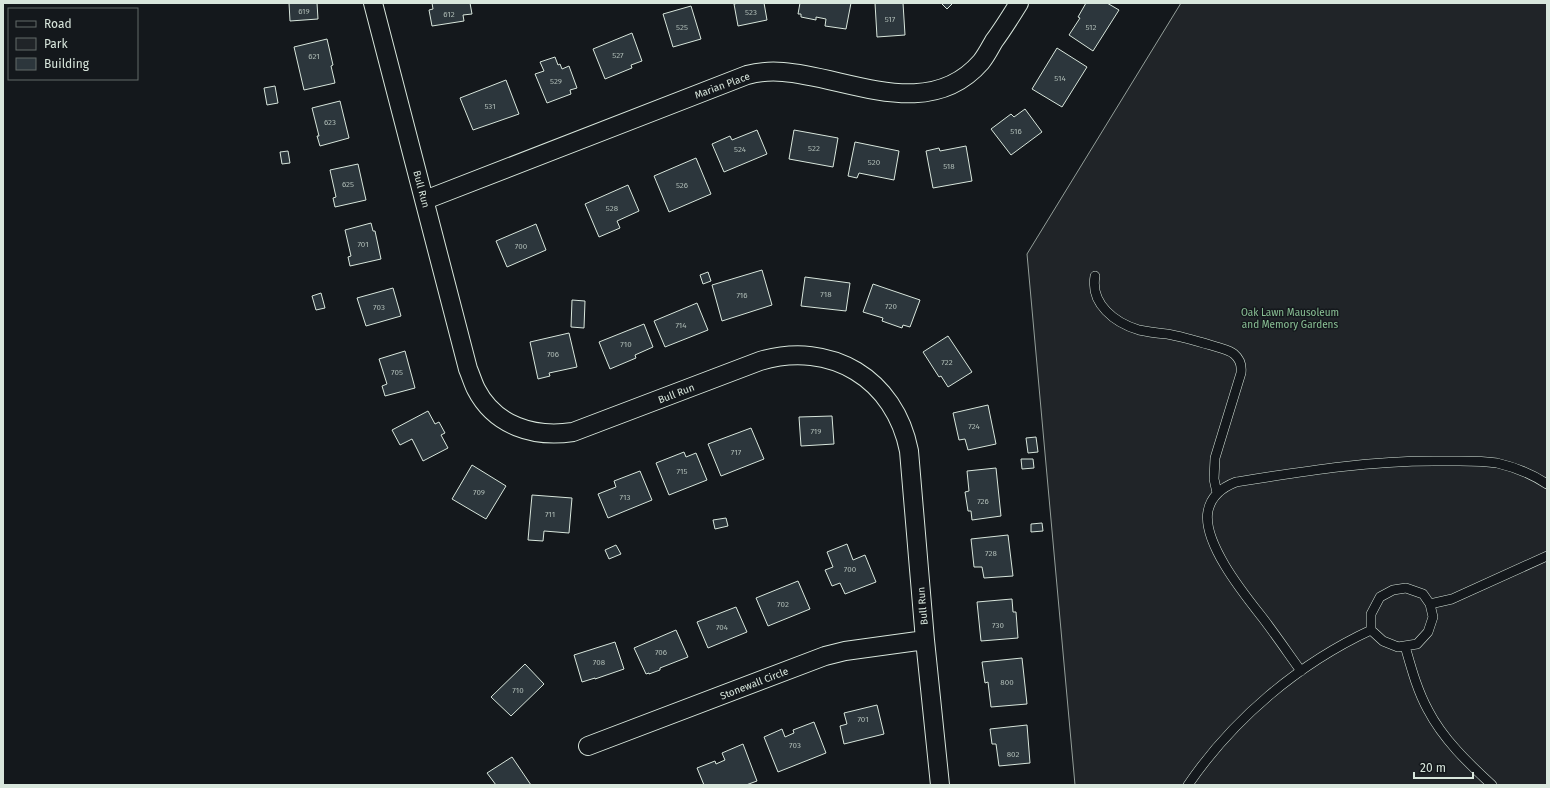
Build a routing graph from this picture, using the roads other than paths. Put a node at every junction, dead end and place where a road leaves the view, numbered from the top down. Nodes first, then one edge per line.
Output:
1 (374, 3) edge
2 (1019, 3) edge
3 (425, 200) junction
4 (1095, 276) dead end
5 (1547, 484) edge
6 (1217, 493) junction
7 (1547, 556) edge
8 (1430, 604) junction
9 (1371, 630) junction
10 (925, 640) junction
11 (1405, 646) junction
12 (1301, 671) junction
13 (588, 746) dead end
14 (940, 785) edge
15 (1188, 785) edge
16 (1492, 785) edge

1 - 3 street, Bull Run
2 - 3 street, Marian Place
3 - 10 street, Bull Run
4 - 6 lane
5 - 6 lane
6 - 12 lane
7 - 8 lane
8 - 9 lane
8 - 11 lane
9 - 11 lane
9 - 12 lane
10 - 13 street, Stonewall Circle
10 - 14 street, Bull Run
11 - 16 lane
12 - 15 lane

